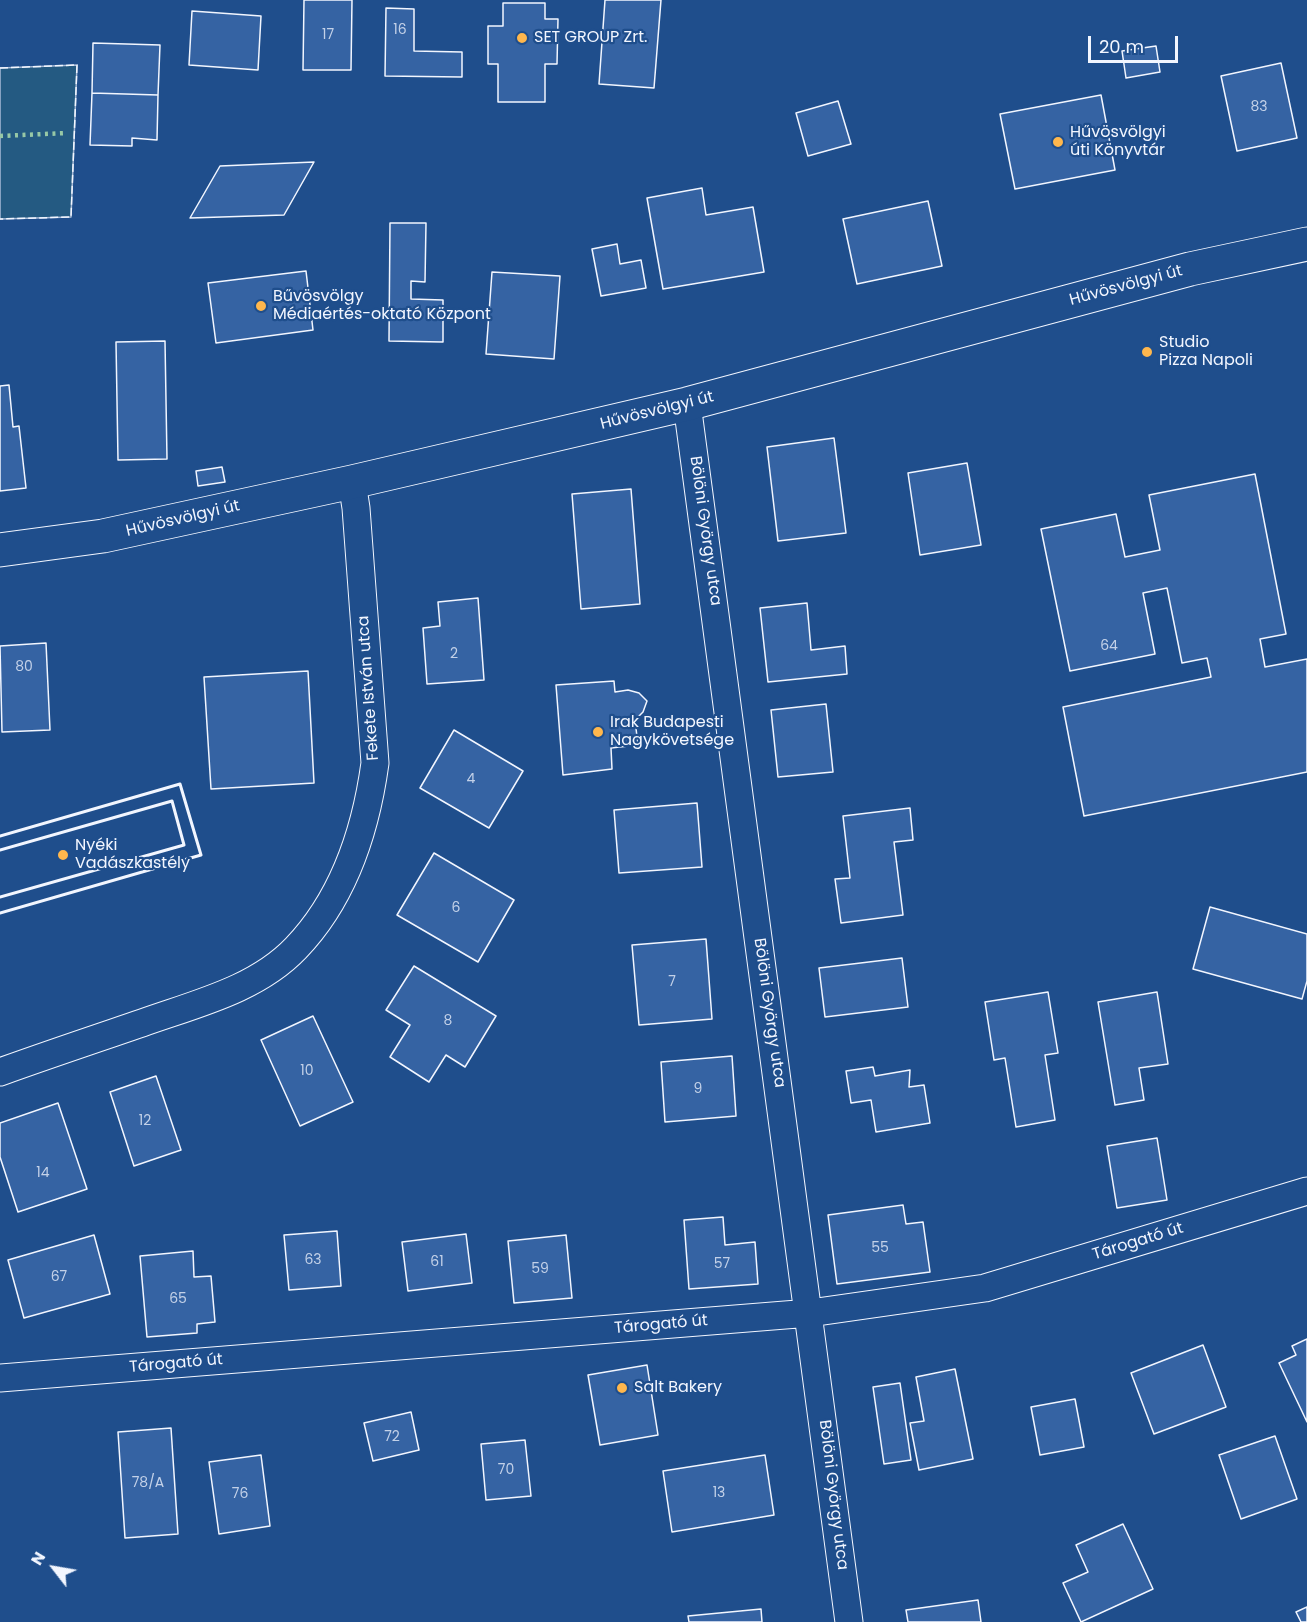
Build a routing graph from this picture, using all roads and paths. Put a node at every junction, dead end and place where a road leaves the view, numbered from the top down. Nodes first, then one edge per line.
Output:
1 (1307, 244) edge
2 (687, 404) junction
3 (352, 482) junction
4 (0, 550) edge
5 (0, 1072) edge
6 (1307, 1191) edge
7 (810, 1313) junction
8 (0, 1378) edge
9 (849, 1622) edge

1 - 2 main road, Hűvösvölgyi út
2 - 3 main road, Hűvösvölgyi út
2 - 7 street, Bölöni György utca
3 - 4 main road, Hűvösvölgyi út
3 - 5 street, Fekete István utca
6 - 7 street, Tárogató út
7 - 8 street, Tárogató út
7 - 9 street, Bölöni György utca

